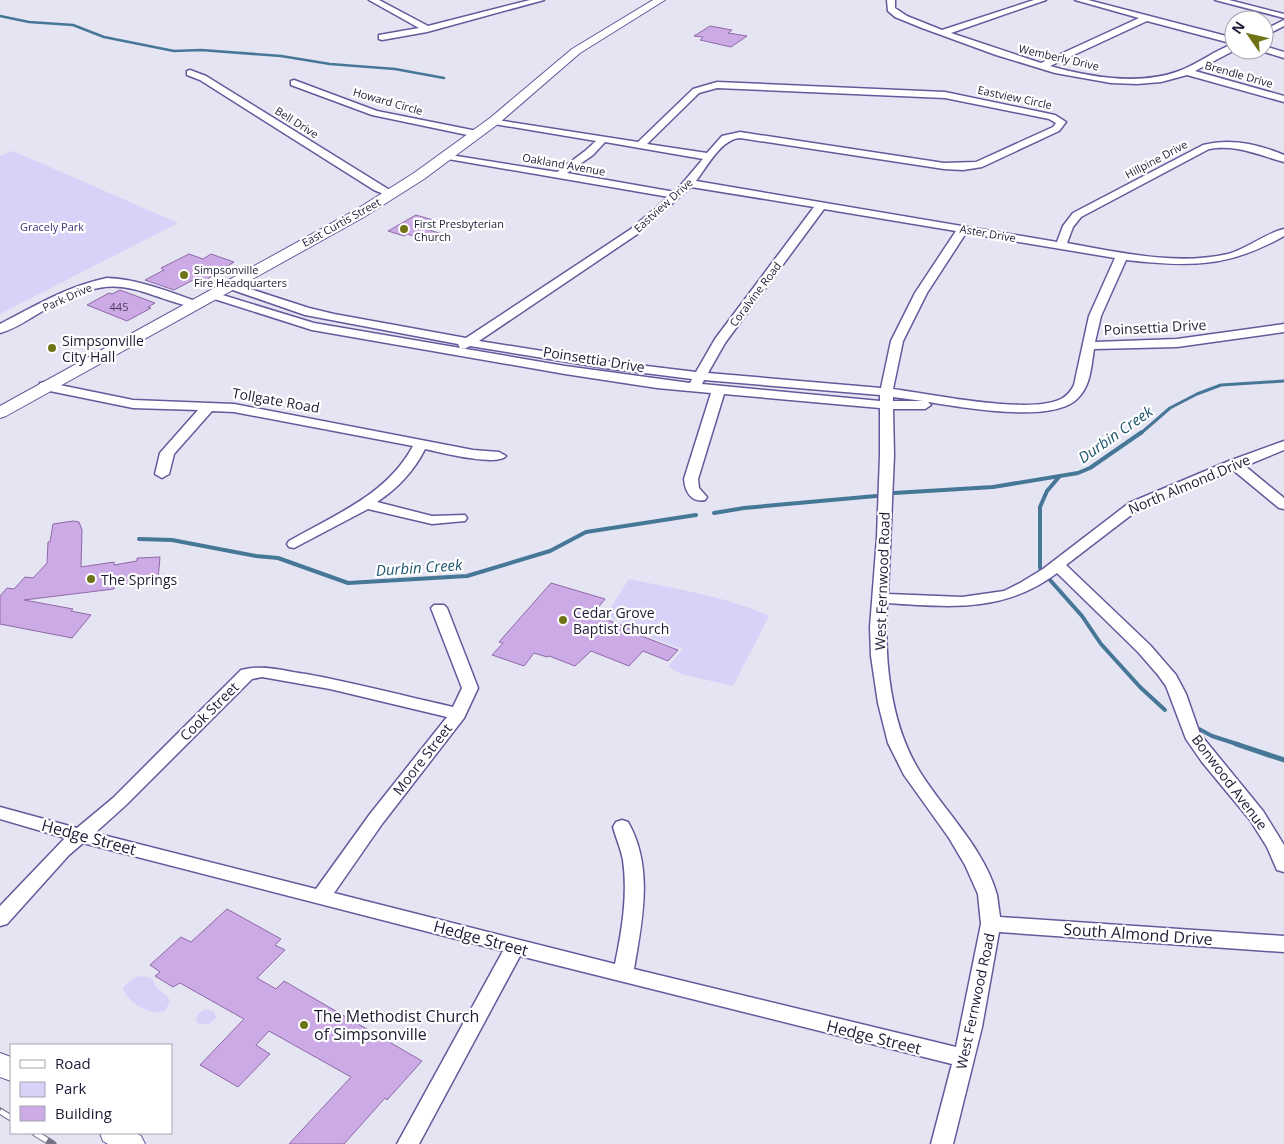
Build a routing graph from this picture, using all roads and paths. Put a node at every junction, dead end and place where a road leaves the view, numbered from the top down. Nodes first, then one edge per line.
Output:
1 (387, 0) edge
2 (540, 0) edge
3 (660, 0) edge
4 (891, 0) edge
5 (1042, 0) edge
6 (1079, 0) edge
7 (1219, 0) edge
8 (375, 1) edge
9 (1284, 16) edge
10 (1146, 18) junction
11 (427, 29) junction
12 (942, 33) junction
13 (382, 37) dead end
14 (1224, 38) edge
15 (1224, 52) edge
16 (1042, 66) junction
17 (1187, 72) junction
18 (190, 73) dead end
19 (294, 83) dead end
20 (1284, 99) edge
21 (494, 121) junction
22 (477, 134) junction
23 (603, 139) junction
24 (640, 145) junction
25 (448, 156) junction
26 (710, 157) junction
27 (1284, 159) edge
28 (557, 176) junction
29 (689, 183) junction
30 (391, 194) junction
31 (676, 195) junction
32 (821, 205) junction
33 (964, 229) junction
34 (1284, 232) edge
35 (1061, 245) junction
36 (1122, 256) junction
37 (228, 285) junction
38 (212, 295) junction
39 (195, 304) junction
40 (1284, 328) edge
41 (0, 329) edge
42 (468, 342) junction
43 (1088, 346) junction
44 (454, 351) junction
45 (698, 381) junction
46 (45, 386) junction
47 (719, 389) junction
48 (886, 398) junction
49 (209, 406) junction
50 (0, 413) edge
51 (421, 444) junction
52 (1284, 445) edge
53 (499, 456) dead end
54 (1234, 464) junction
55 (162, 474) dead end
56 (700, 498) dead end
57 (366, 504) junction
58 (1284, 505) edge
59 (460, 518) dead end
60 (294, 544) dead end
61 (1057, 565) junction
62 (879, 598) junction
63 (439, 608) dead end
64 (458, 714) junction
65 (0, 812) edge
66 (622, 827) dead end
67 (81, 836) junction
68 (1284, 865) edge
69 (321, 897) junction
70 (0, 919) edge
71 (991, 924) junction
72 (1284, 944) edge
73 (515, 947) junction
74 (622, 974) junction
75 (964, 1058) junction
76 (115, 1134) edge
77 (131, 1144) edge
78 (408, 1144) edge
79 (942, 1144) edge

1 - 8 street
2 - 11 street
3 - 21 main road, East Curtis Street
4 - 12 street, Wemberly Drive
5 - 12 street
6 - 10 street
7 - 9 street
8 - 11 street
10 - 14 street
10 - 16 street
11 - 13 street
12 - 16 street, Wemberly Drive
15 - 17 street, Wemberly Drive
16 - 17 street, Wemberly Drive
17 - 20 street, Brendle Drive
18 - 30 street, Bell Drive
19 - 22 street, Howard Circle
21 - 22 main road, East Curtis Street
21 - 23 street
22 - 25 main road, East Curtis Street
23 - 24 street
23 - 28 street
24 - 26 street
24 - 26 street, Eastview Circle
25 - 28 street, Oakland Avenue
25 - 30 main road, East Curtis Street
26 - 29 street, Eastview Drive
27 - 35 street, Hillpine Drive
28 - 31 street, Oakland Avenue
29 - 31 street, Eastview Drive
29 - 32 street, Aster Drive
30 - 37 main road, East Curtis Street
31 - 42 street, Eastview Drive
32 - 33 street, Aster Drive
32 - 45 street, Coralvine Road
33 - 35 street, Aster Drive
33 - 48 street, West Fernwood Road
34 - 36 street, Aster Drive
35 - 36 street, Aster Drive
36 - 43 street
37 - 38 main road, East Curtis Street
37 - 42 street, Poinsettia Drive
38 - 39 main road, East Curtis Street
38 - 44 street, Poinsettia Drive
39 - 41 street, Park Drive
39 - 46 main road, East Curtis Street
40 - 43 street, Poinsettia Drive
42 - 44 street, Eastview Drive
42 - 45 street, Poinsettia Drive
43 - 48 street, Poinsettia Drive
44 - 45 street, Poinsettia Drive
45 - 47 street, Poinsettia Drive
45 - 48 street, Poinsettia Drive
46 - 49 street, Tollgate Road
46 - 50 main road, East Curtis Street
47 - 48 street, Poinsettia Drive
47 - 56 street
48 - 62 street, West Fernwood Road
49 - 51 street, Tollgate Road
49 - 55 street
51 - 53 street, Tollgate Road
51 - 57 street
52 - 54 street, North Almond Drive
54 - 58 street
54 - 61 street, North Almond Drive
57 - 59 street
57 - 60 street
61 - 62 street, North Almond Drive
61 - 68 street, Bonwood Avenue
62 - 71 street, West Fernwood Road
63 - 64 street, Moore Street
64 - 67 street, Cook Street
64 - 69 street, Moore Street
65 - 67 street, Hedge Street
66 - 74 street
67 - 69 street, Hedge Street
67 - 70 street
69 - 73 street, Hedge Street
71 - 72 street, South Almond Drive
71 - 75 street, West Fernwood Road
73 - 74 street, Hedge Street
73 - 78 street
74 - 75 street, Hedge Street
75 - 79 street, West Fernwood Road
76 - 77 main road

